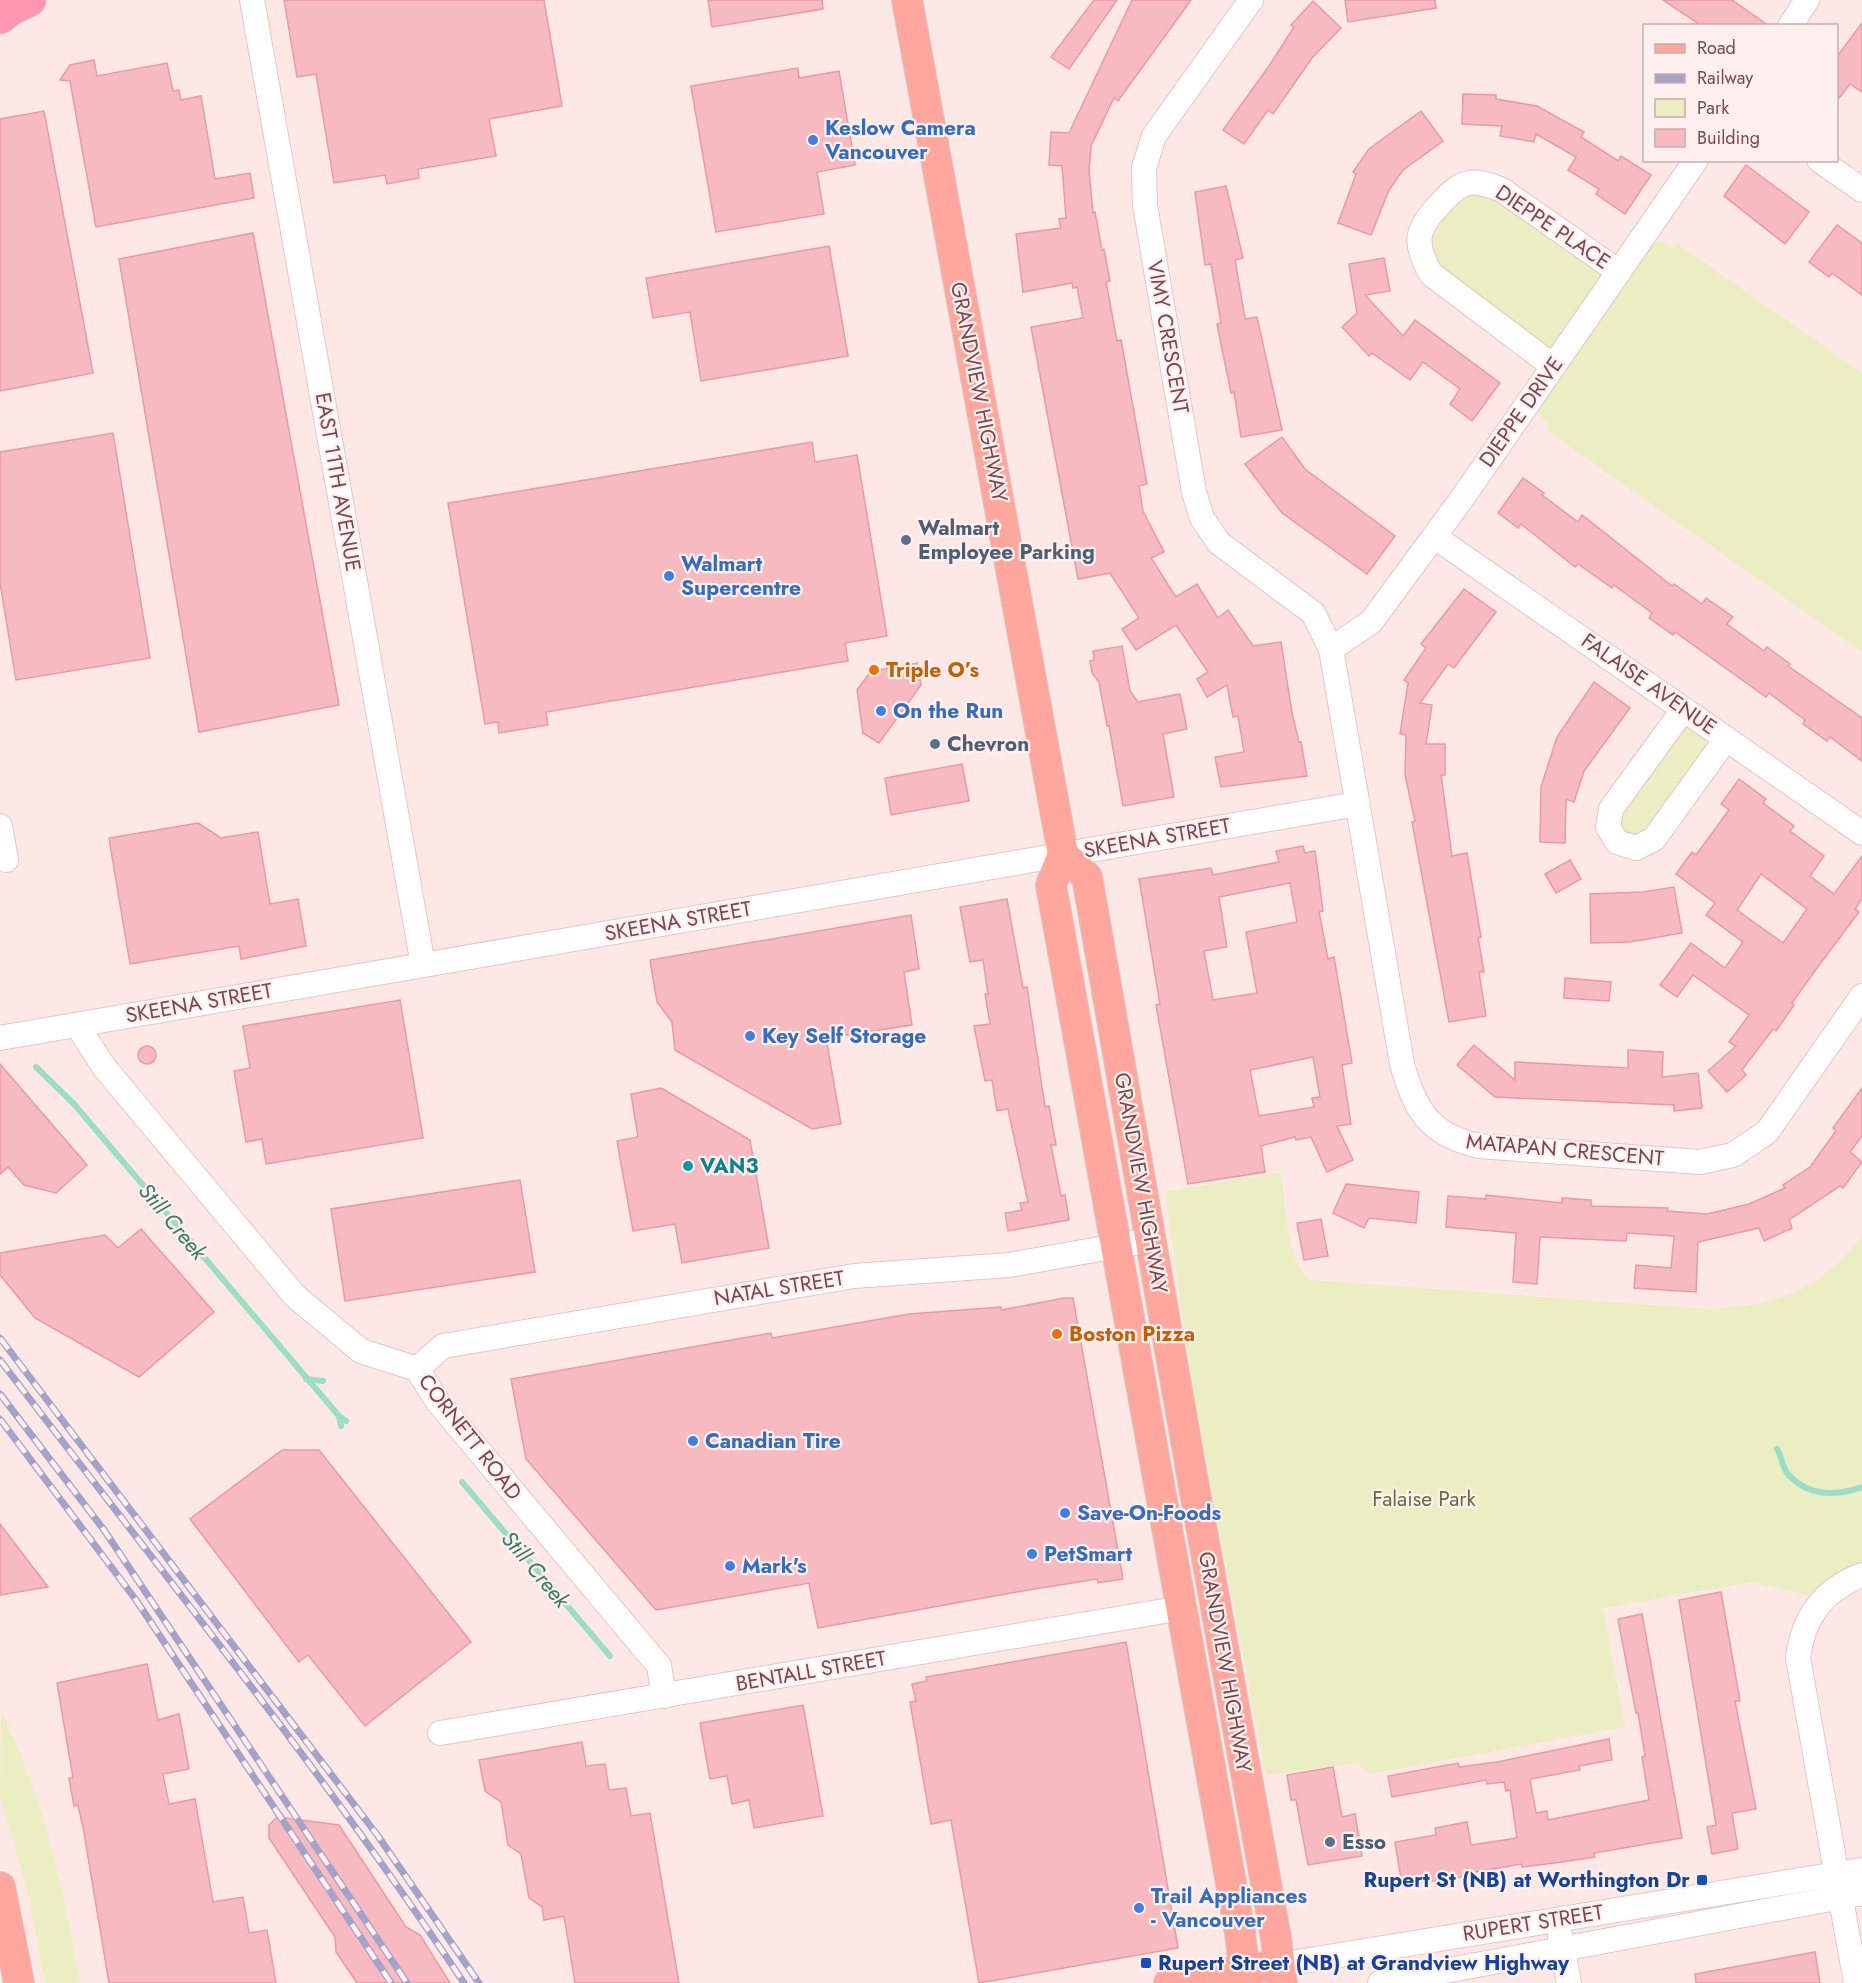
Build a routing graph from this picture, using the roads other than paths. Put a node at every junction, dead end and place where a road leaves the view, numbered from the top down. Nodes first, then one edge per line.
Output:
1 (28, 0) edge
2 (252, 0) edge
3 (907, 0) edge
4 (1251, 0) edge
5 (1807, 0) edge
6 (0, 17) edge
7 (1791, 24) edge
8 (1695, 162) edge
9 (1822, 162) edge
10 (1862, 190) edge
11 (1619, 272) junction
12 (1553, 366) junction
13 (1435, 537) junction
14 (1331, 649) junction
15 (1683, 710) junction
16 (1726, 739) junction
17 (1357, 804) junction
18 (0, 826) edge
19 (1862, 833) edge
20 (1063, 854) junction
21 (6, 860) dead end
22 (423, 965) junction
23 (1862, 996) edge
24 (77, 1025) junction
25 (0, 1038) edge
26 (1151, 1240) junction
27 (1116, 1246) junction
28 (417, 1369) junction
29 (1862, 1575) edge
30 (1182, 1608) junction
31 (664, 1696) junction
32 (440, 1733) dead end
33 (1862, 1870) edge
34 (0, 1887) edge
35 (1847, 1888) edge
36 (1556, 1918) junction
37 (1562, 1950) junction
38 (1280, 1974) edge
39 (1245, 1977) edge
40 (19, 1983) edge
41 (1169, 1983) edge
42 (1380, 1983) edge
43 (1569, 1983) edge
44 (1856, 1983) edge

1 - 6 highway
2 - 22 street, EAST 11TH AVENUE
3 - 20 main road, GRANDVIEW HIGHWAY
4 - 14 street, VIMY CRESCENT
5 - 7 street
8 - 11 street, DIEPPE DRIVE
9 - 10 street
11 - 12 street, DIEPPE DRIVE
11 - 12 street, DIEPPE PLACE
12 - 13 street, DIEPPE DRIVE
13 - 14 street, DIEPPE DRIVE
13 - 15 street, FALAISE AVENUE
14 - 17 street, MATAPAN CRESCENT
15 - 16 street, FALAISE AVENUE
15 - 16 street
16 - 19 street, FALAISE AVENUE
17 - 20 street, SKEENA STREET
17 - 23 street, MATAPAN CRESCENT
18 - 21 street
20 - 22 street, SKEENA STREET
20 - 26 main road, GRANDVIEW HIGHWAY
20 - 27 main road, GRANDVIEW HIGHWAY
22 - 24 street, SKEENA STREET
24 - 25 street, SKEENA STREET
24 - 28 street, CORNETT ROAD
26 - 27 street, NATAL STREET
26 - 38 main road, GRANDVIEW HIGHWAY
27 - 28 street, NATAL STREET
27 - 30 main road, GRANDVIEW HIGHWAY
28 - 31 street, CORNETT ROAD
29 - 35 street
30 - 31 street, BENTALL STREET
30 - 39 main road, GRANDVIEW HIGHWAY
31 - 32 street, BENTALL STREET
33 - 35 street, RUPERT STREET
34 - 40 main road
35 - 36 street, RUPERT STREET
35 - 37 street, RUPERT STREET
35 - 44 street
36 - 37 street
36 - 38 street, RUPERT STREET
37 - 42 street, RUPERT STREET
37 - 43 street
38 - 39 main road, RUPERT STREET
39 - 41 main road, RUPERT STREET

